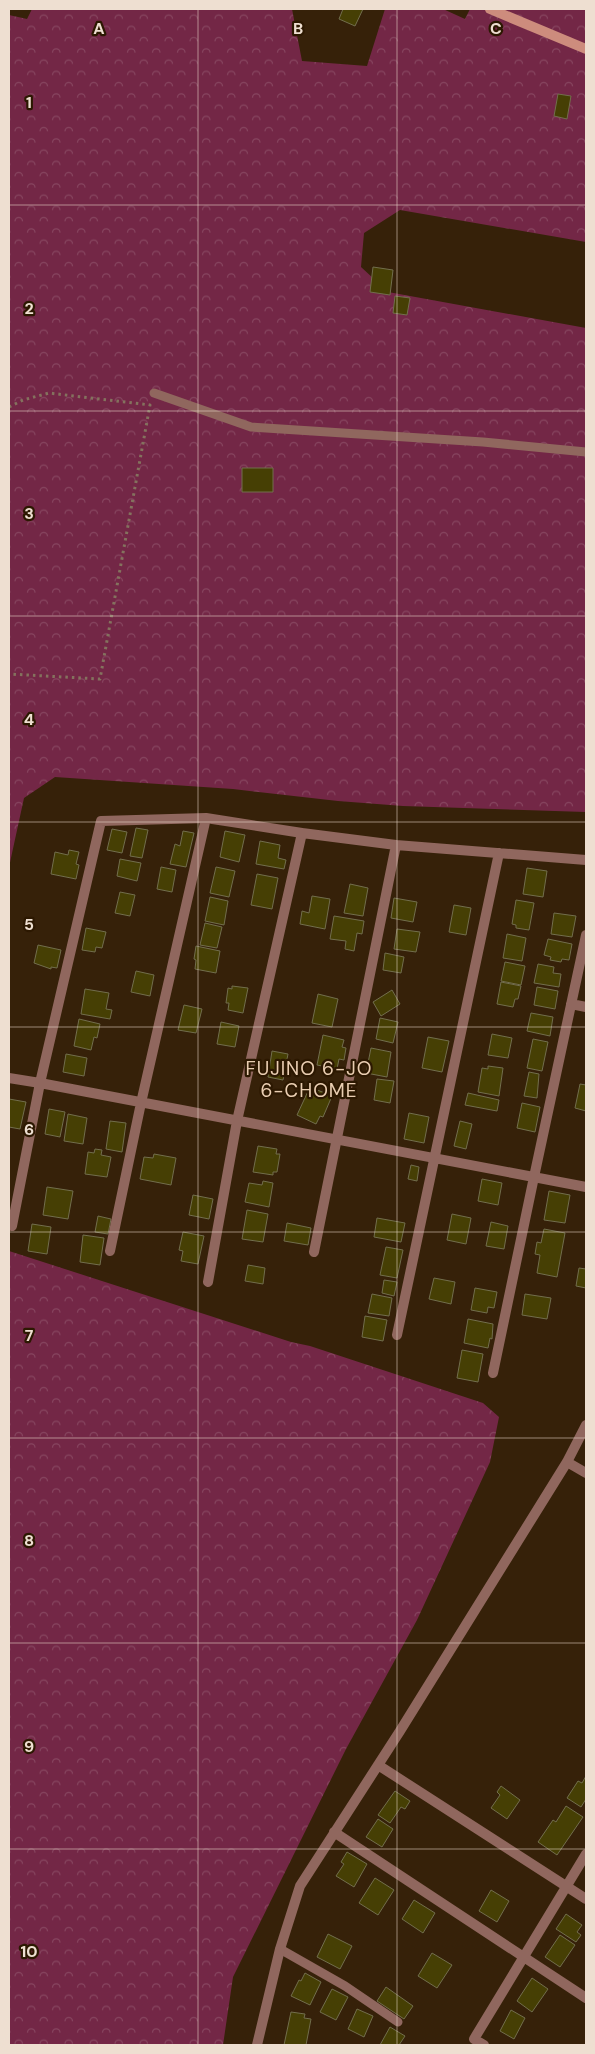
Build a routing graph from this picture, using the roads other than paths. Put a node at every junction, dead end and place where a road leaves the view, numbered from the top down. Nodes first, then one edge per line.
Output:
1 (490, 9) edge
2 (586, 49) edge
3 (154, 394) dead end
4 (586, 452) edge
5 (206, 818) junction
6 (302, 834) junction
7 (396, 845) junction
8 (499, 853) junction
9 (586, 860) edge
10 (586, 935) edge
11 (571, 1004) junction
12 (586, 1007) edge
13 (9, 1078) edge
14 (40, 1083) junction
15 (141, 1103) junction
16 (237, 1121) junction
17 (335, 1139) junction
18 (434, 1158) junction
19 (534, 1177) junction
20 (586, 1186) edge
21 (12, 1226) dead end
22 (110, 1250) dead end
23 (314, 1252) dead end
24 (208, 1282) dead end
25 (397, 1335) dead end
26 (494, 1373) dead end
27 (586, 1425) edge
28 (567, 1462) junction
29 (586, 1472) edge
30 (378, 1765) junction
31 (334, 1832) junction
32 (586, 1854) edge
33 (567, 1886) junction
34 (586, 1899) edge
35 (280, 1949) junction
36 (524, 1957) junction
37 (586, 1998) edge
38 (398, 2022) dead end
39 (256, 2045) edge
40 (484, 2045) edge

1 - 2 street
3 - 4 lane
5 - 6 street
5 - 14 street
5 - 15 street
6 - 7 street
6 - 16 street
7 - 8 street
7 - 17 street
8 - 9 street
8 - 18 street
10 - 11 street
11 - 12 street
11 - 19 street
13 - 14 street
14 - 15 street
14 - 21 street
15 - 16 street
15 - 22 street
16 - 17 street
16 - 24 street
17 - 18 street
17 - 23 street
18 - 19 street
18 - 25 street
19 - 20 street
19 - 26 street
27 - 28 street
28 - 29 street
28 - 30 street
30 - 31 street
30 - 33 street
31 - 35 street
31 - 36 street
32 - 33 street
33 - 34 street
33 - 36 street
35 - 38 lane
35 - 39 street
36 - 37 street
36 - 40 street

